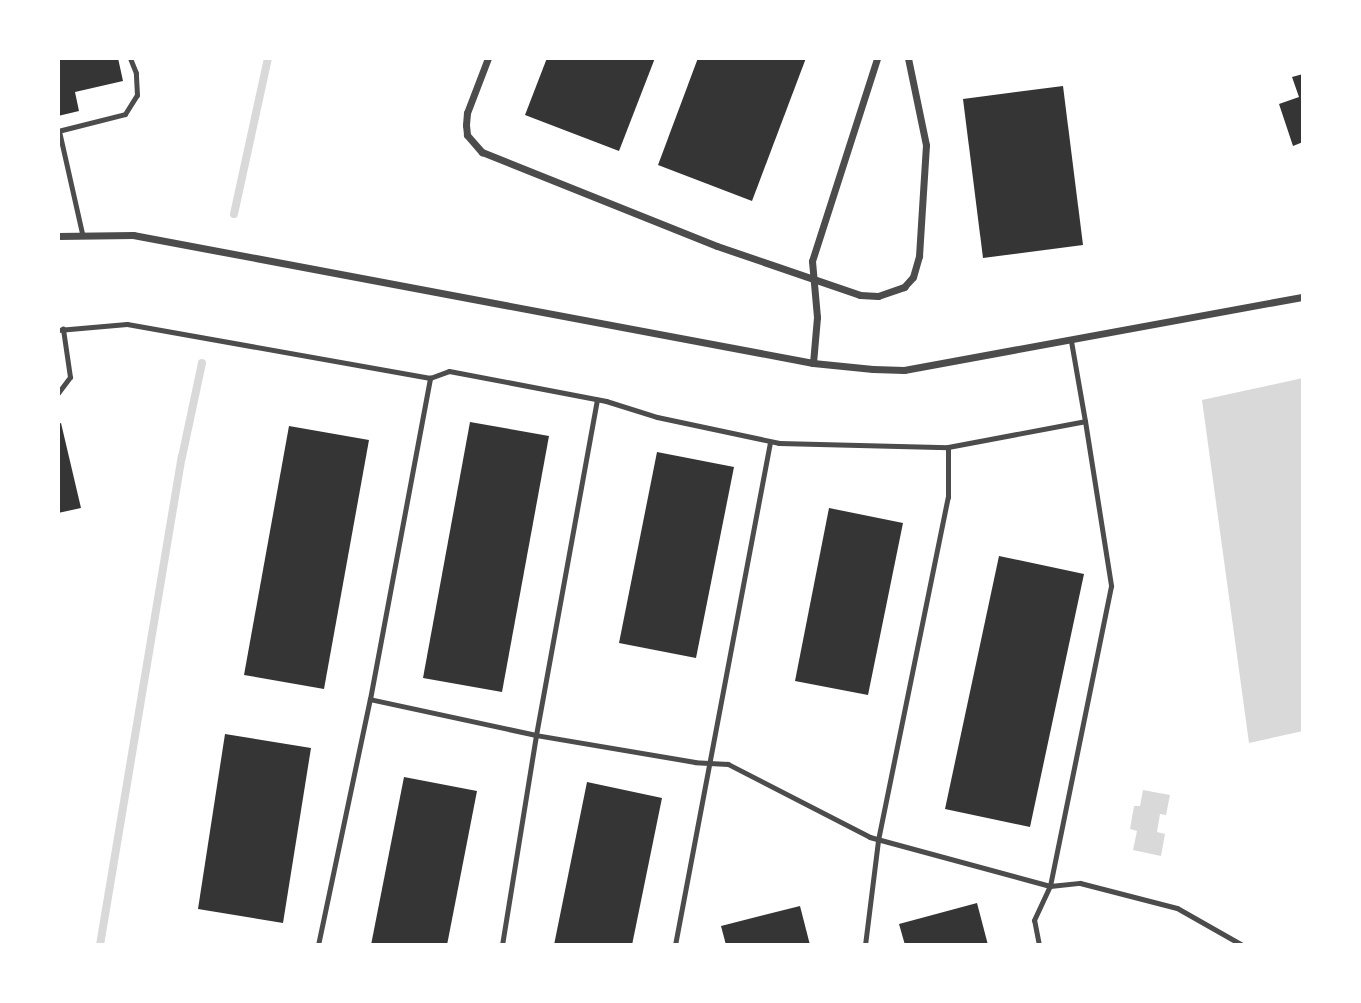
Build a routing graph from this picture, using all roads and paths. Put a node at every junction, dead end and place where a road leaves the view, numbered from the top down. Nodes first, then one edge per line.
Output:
1 (130, 58) edge
2 (488, 58) edge
3 (877, 58) edge
4 (908, 58) edge
5 (58, 131) edge
6 (82, 233) junction
7 (58, 236) edge
8 (812, 278) junction
9 (1303, 297) edge
10 (60, 330) edge
11 (1071, 341) junction
12 (813, 363) junction
13 (430, 378) junction
14 (58, 393) edge
15 (597, 399) junction
16 (1085, 421) junction
17 (770, 442) junction
18 (948, 447) junction
19 (370, 699) junction
20 (536, 735) junction
21 (709, 763) junction
22 (878, 840) junction
23 (1051, 886) junction
24 (318, 945) edge
25 (502, 945) edge
26 (675, 945) edge
27 (865, 945) edge
28 (1039, 945) edge
29 (1242, 945) edge

1 - 5 lane
2 - 8 street
3 - 8 street
4 - 8 street
5 - 6 lane
6 - 7 street
6 - 12 street
8 - 12 street
9 - 11 street
10 - 13 lane
10 - 14 lane
11 - 12 street
11 - 16 lane
13 - 15 lane
13 - 19 lane
15 - 17 lane
15 - 20 lane
16 - 18 lane
16 - 23 lane
17 - 18 lane
17 - 21 lane
18 - 22 lane
19 - 20 lane
19 - 24 lane
20 - 21 lane
20 - 25 lane
21 - 22 lane
21 - 26 lane
22 - 23 lane
22 - 27 lane
23 - 28 lane
23 - 29 lane

